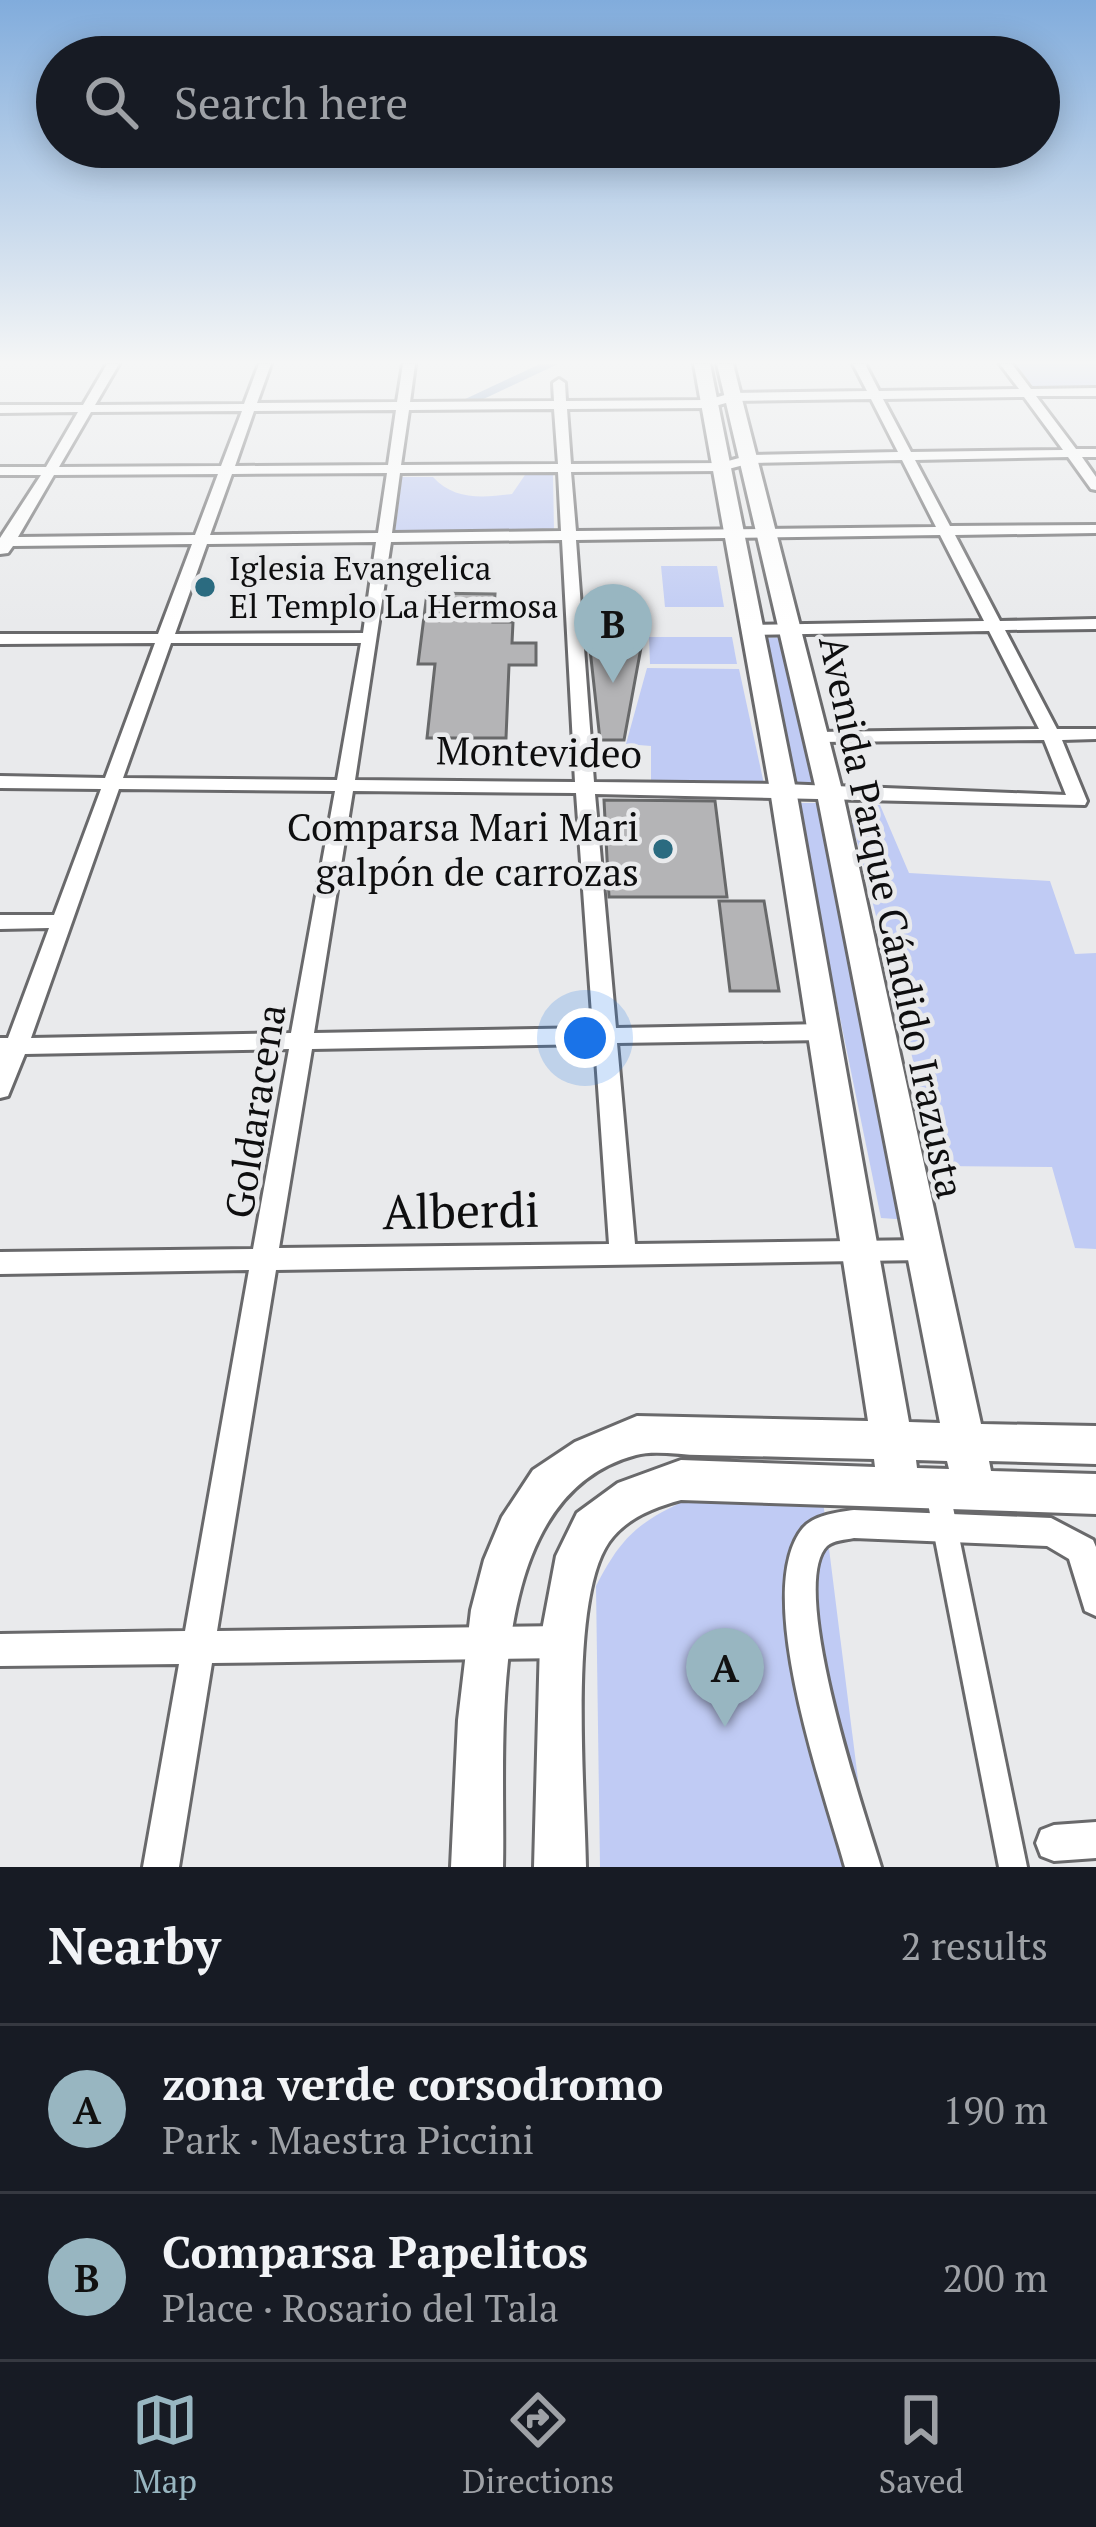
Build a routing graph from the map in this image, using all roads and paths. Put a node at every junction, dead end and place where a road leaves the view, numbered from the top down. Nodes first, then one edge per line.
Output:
1 (64, 451) edge
2 (233, 451) edge
3 (396, 451) edge
4 (561, 451) edge
5 (732, 451) edge
6 (907, 451) edge
7 (1096, 452) edge
8 (1071, 453) junction
9 (910, 456) junction
10 (735, 463) junction
11 (562, 468) junction
12 (394, 469) junction
13 (226, 470) junction
14 (0, 471) edge
15 (52, 471) junction
16 (1096, 486) edge
17 (1096, 529) edge
18 (946, 532) junction
19 (567, 535) junction
20 (735, 536) junction
21 (770, 536) junction
22 (385, 538) junction
23 (200, 540) junction
24 (2, 547) edge
25 (1096, 624) edge
26 (995, 625) junction
27 (789, 628) junction
28 (753, 630) junction
29 (165, 638) junction
30 (370, 638) junction
31 (0, 639) edge
32 (1096, 734) edge
33 (1051, 735) junction
34 (816, 737) junction
35 (0, 782) edge
36 (111, 783) junction
37 (343, 786) junction
38 (585, 789) junction
39 (783, 790) junction
40 (830, 794) junction
41 (62, 921) junction
42 (0, 922) edge
43 (824, 1032) junction
44 (604, 1033) junction
45 (303, 1040) junction
46 (8, 1045) edge
47 (0, 1090) edge
48 (861, 1247) junction
49 (924, 1250) junction
50 (622, 1252) junction
51 (267, 1260) junction
52 (0, 1263) edge
53 (964, 1444) junction
54 (1096, 1445) edge
55 (930, 1486) junction
56 (1096, 1494) edge
57 (1096, 1600) edge
58 (564, 1642) junction
59 (490, 1645) junction
60 (201, 1648) junction
61 (0, 1650) edge
62 (1096, 1840) edge
63 (1054, 1843) dead end
64 (161, 1867) edge
65 (477, 1867) edge
66 (560, 1867) edge
67 (863, 1867) edge
68 (1013, 1867) edge

1 - 15 street
2 - 13 street
3 - 12 street, Goldaracena
4 - 11 street
5 - 10 main road, Avenida Parque Cándido Irazusta
6 - 9 street
7 - 8 street
8 - 9 street
8 - 16 street
9 - 10 street
9 - 18 street
10 - 11 street
10 - 20 main road, Avenida Parque Cándido Irazusta
10 - 21 main road, Avenida Parque Cándido Irazusta
11 - 12 street
11 - 19 street
12 - 13 street
12 - 22 street, Goldaracena
13 - 15 street
13 - 23 street
14 - 15 street
15 - 24 street
17 - 18 street
18 - 21 street
18 - 26 street
19 - 20 street
19 - 22 street
19 - 38 street
20 - 21 street
20 - 28 main road, Avenida Parque Cándido Irazusta
21 - 27 main road, Avenida Parque Cándido Irazusta
22 - 23 street
22 - 30 street, Goldaracena
23 - 24 street
23 - 29 street
25 - 26 street
26 - 27 street
26 - 33 street
27 - 28 street
27 - 34 main road, Avenida Parque Cándido Irazusta
28 - 39 main road, Avenida Parque Cándido Irazusta
29 - 30 street
29 - 31 street
29 - 36 street
30 - 37 street, Goldaracena
32 - 33 street
33 - 34 street
33 - 40 street, Montevideo
34 - 40 main road, Avenida Parque Cándido Irazusta
35 - 36 street, Montevideo
36 - 37 street, Montevideo
36 - 41 street
37 - 38 street, Montevideo
37 - 45 street, Goldaracena
38 - 39 street, Montevideo
38 - 44 street
39 - 40 street, Montevideo
39 - 43 main road, Avenida Parque Cándido Irazusta
40 - 49 main road, Avenida Parque Cándido Irazusta
41 - 42 street
41 - 46 street
43 - 44 street
43 - 48 main road, Avenida Parque Cándido Irazusta
44 - 45 street
44 - 50 street
45 - 46 street
45 - 51 street, Goldaracena
46 - 47 street
48 - 49 street, Alberdi
48 - 50 street, Alberdi
48 - 55 main road, Avenida Parque Cándido Irazusta
49 - 53 main road, Avenida Parque Cándido Irazusta
50 - 51 street, Alberdi
51 - 52 street, Alberdi
51 - 60 street, Goldaracena
53 - 54 main road
53 - 55 main road
53 - 55 main road, Avenida Parque Cándido Irazusta
55 - 56 main road
55 - 57 street
55 - 58 main road
55 - 59 main road
55 - 67 street
55 - 68 street
58 - 59 street
58 - 66 main road
59 - 60 street
59 - 65 main road
60 - 61 street
60 - 64 street, Goldaracena
62 - 63 street

